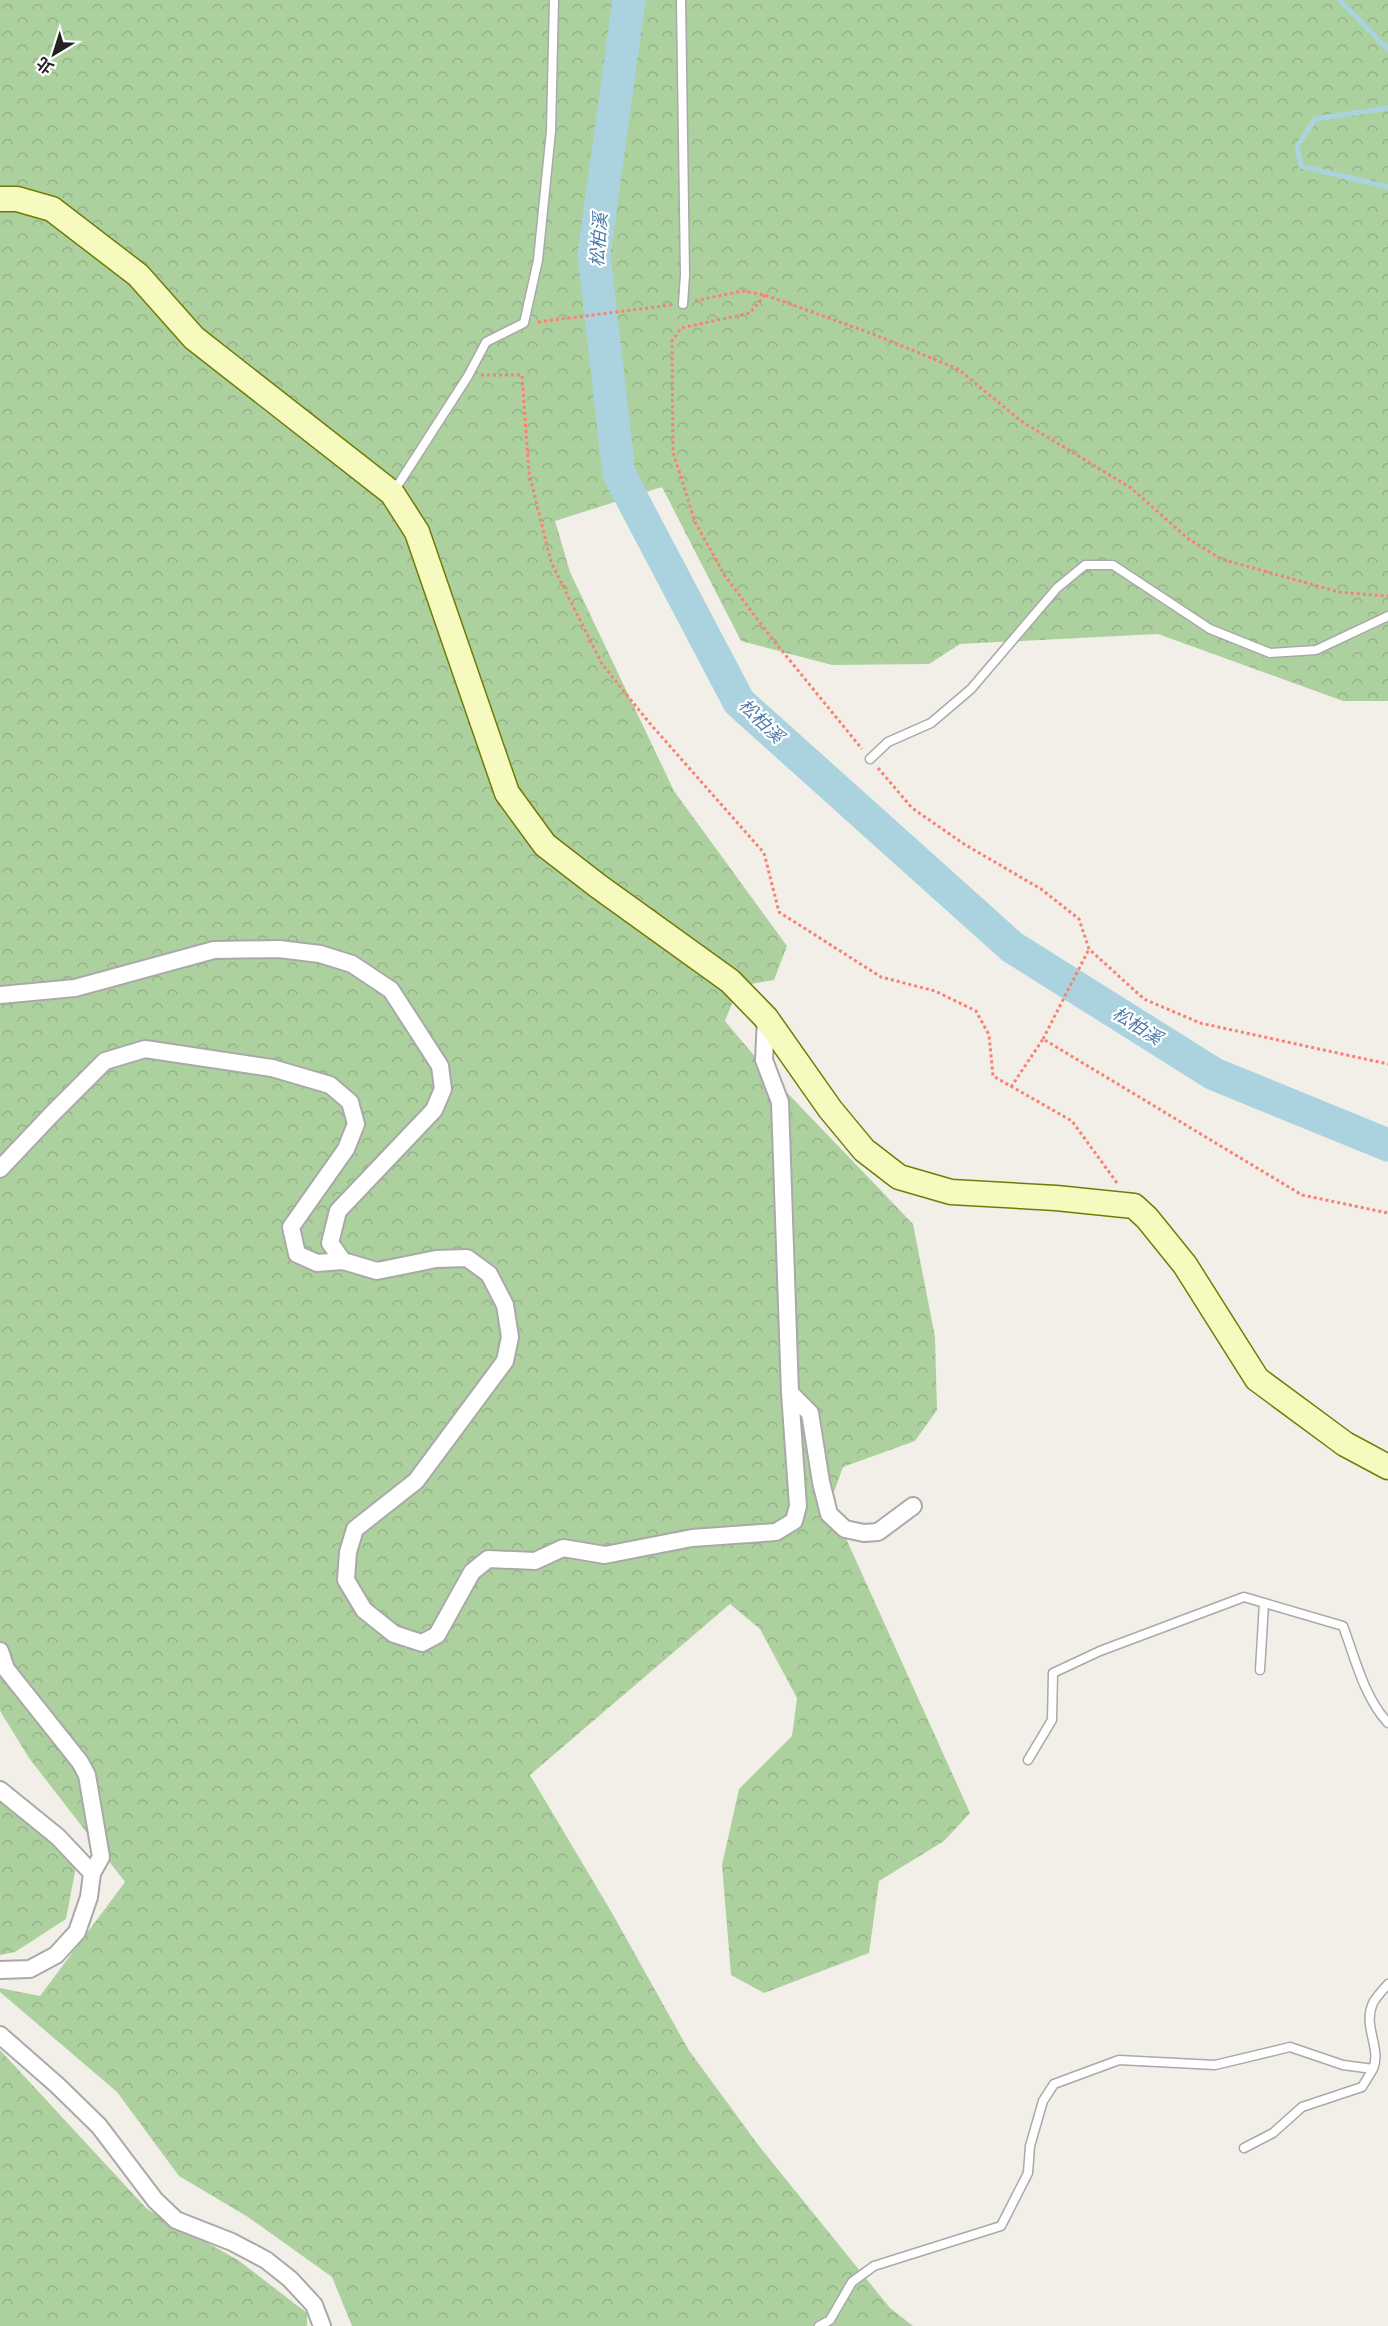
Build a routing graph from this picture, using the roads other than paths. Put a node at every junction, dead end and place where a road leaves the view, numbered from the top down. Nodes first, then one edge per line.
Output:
1 (554, 0) edge
2 (681, 0) edge
3 (0, 199) edge
4 (683, 304) road end
5 (392, 494) junction
6 (1388, 616) edge
7 (870, 759) road end
8 (0, 995) edge
9 (766, 1018) junction
10 (0, 1169) edge
11 (343, 1261) junction
12 (790, 1394) junction
13 (1388, 1467) edge
14 (913, 1506) dead end
15 (1264, 1603) junction
16 (0, 1651) edge
17 (1260, 1670) dead end
18 (1388, 1723) edge
19 (1028, 1760) dead end
20 (0, 1790) edge
21 (92, 1873) junction
22 (0, 1970) edge
23 (1388, 1984) edge
24 (0, 2035) edge
25 (1373, 2069) junction
26 (1244, 2148) dead end
27 (322, 2326) edge
28 (819, 2326) edge

1 - 5 lane
2 - 4 lane
3 - 5 main road
5 - 9 main road
6 - 7 lane
8 - 11 street
9 - 12 street
9 - 13 main road
10 - 11 street
11 - 12 street
12 - 14 street
15 - 17 lane
15 - 18 lane
15 - 19 lane
16 - 21 street
20 - 21 street
21 - 22 street
23 - 25 lane
24 - 27 street
25 - 26 lane
25 - 28 lane

